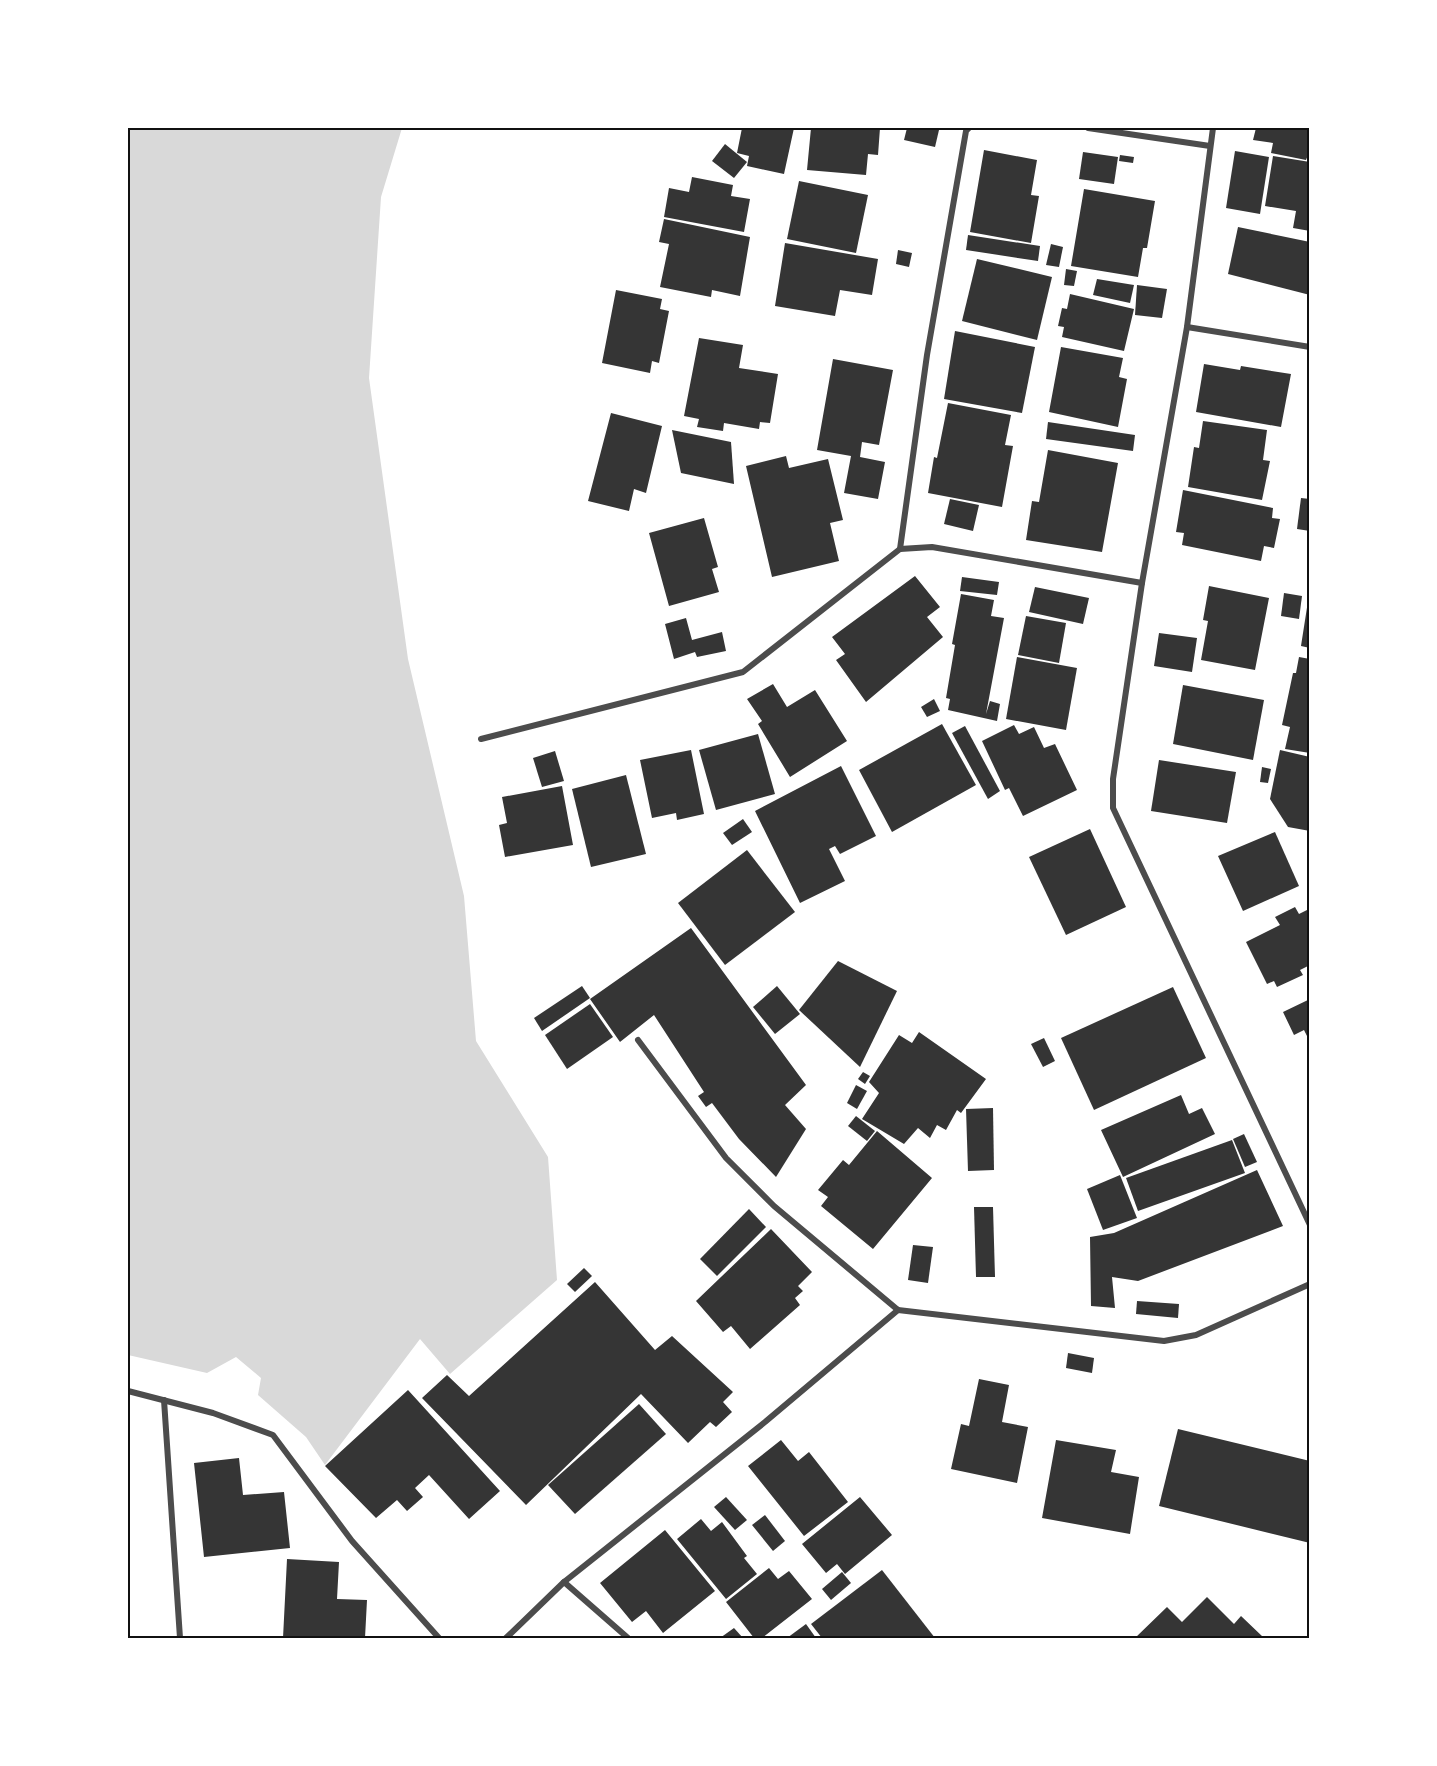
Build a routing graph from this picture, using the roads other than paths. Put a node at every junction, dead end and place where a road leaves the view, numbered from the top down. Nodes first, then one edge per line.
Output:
1 (969, 128) edge
2 (1088, 128) edge
3 (1214, 128) edge
4 (1210, 146) junction
5 (1187, 327) junction
6 (1310, 347) edge
7 (900, 549) junction
8 (1142, 583) junction
9 (481, 739) dead end
10 (638, 1040) dead end
11 (1310, 1225) edge
12 (1310, 1284) edge
13 (898, 1310) junction
14 (128, 1391) edge
15 (164, 1400) junction
16 (564, 1582) junction
17 (180, 1638) edge
18 (440, 1638) edge
19 (506, 1638) edge
20 (628, 1638) edge

1 - 7 street
2 - 4 street
3 - 4 street
4 - 5 street
5 - 6 street
5 - 8 street
7 - 8 street
7 - 9 street
8 - 11 street
10 - 13 street
12 - 13 street
13 - 16 street
14 - 15 street
15 - 17 street
15 - 18 street
16 - 19 street
16 - 20 street

